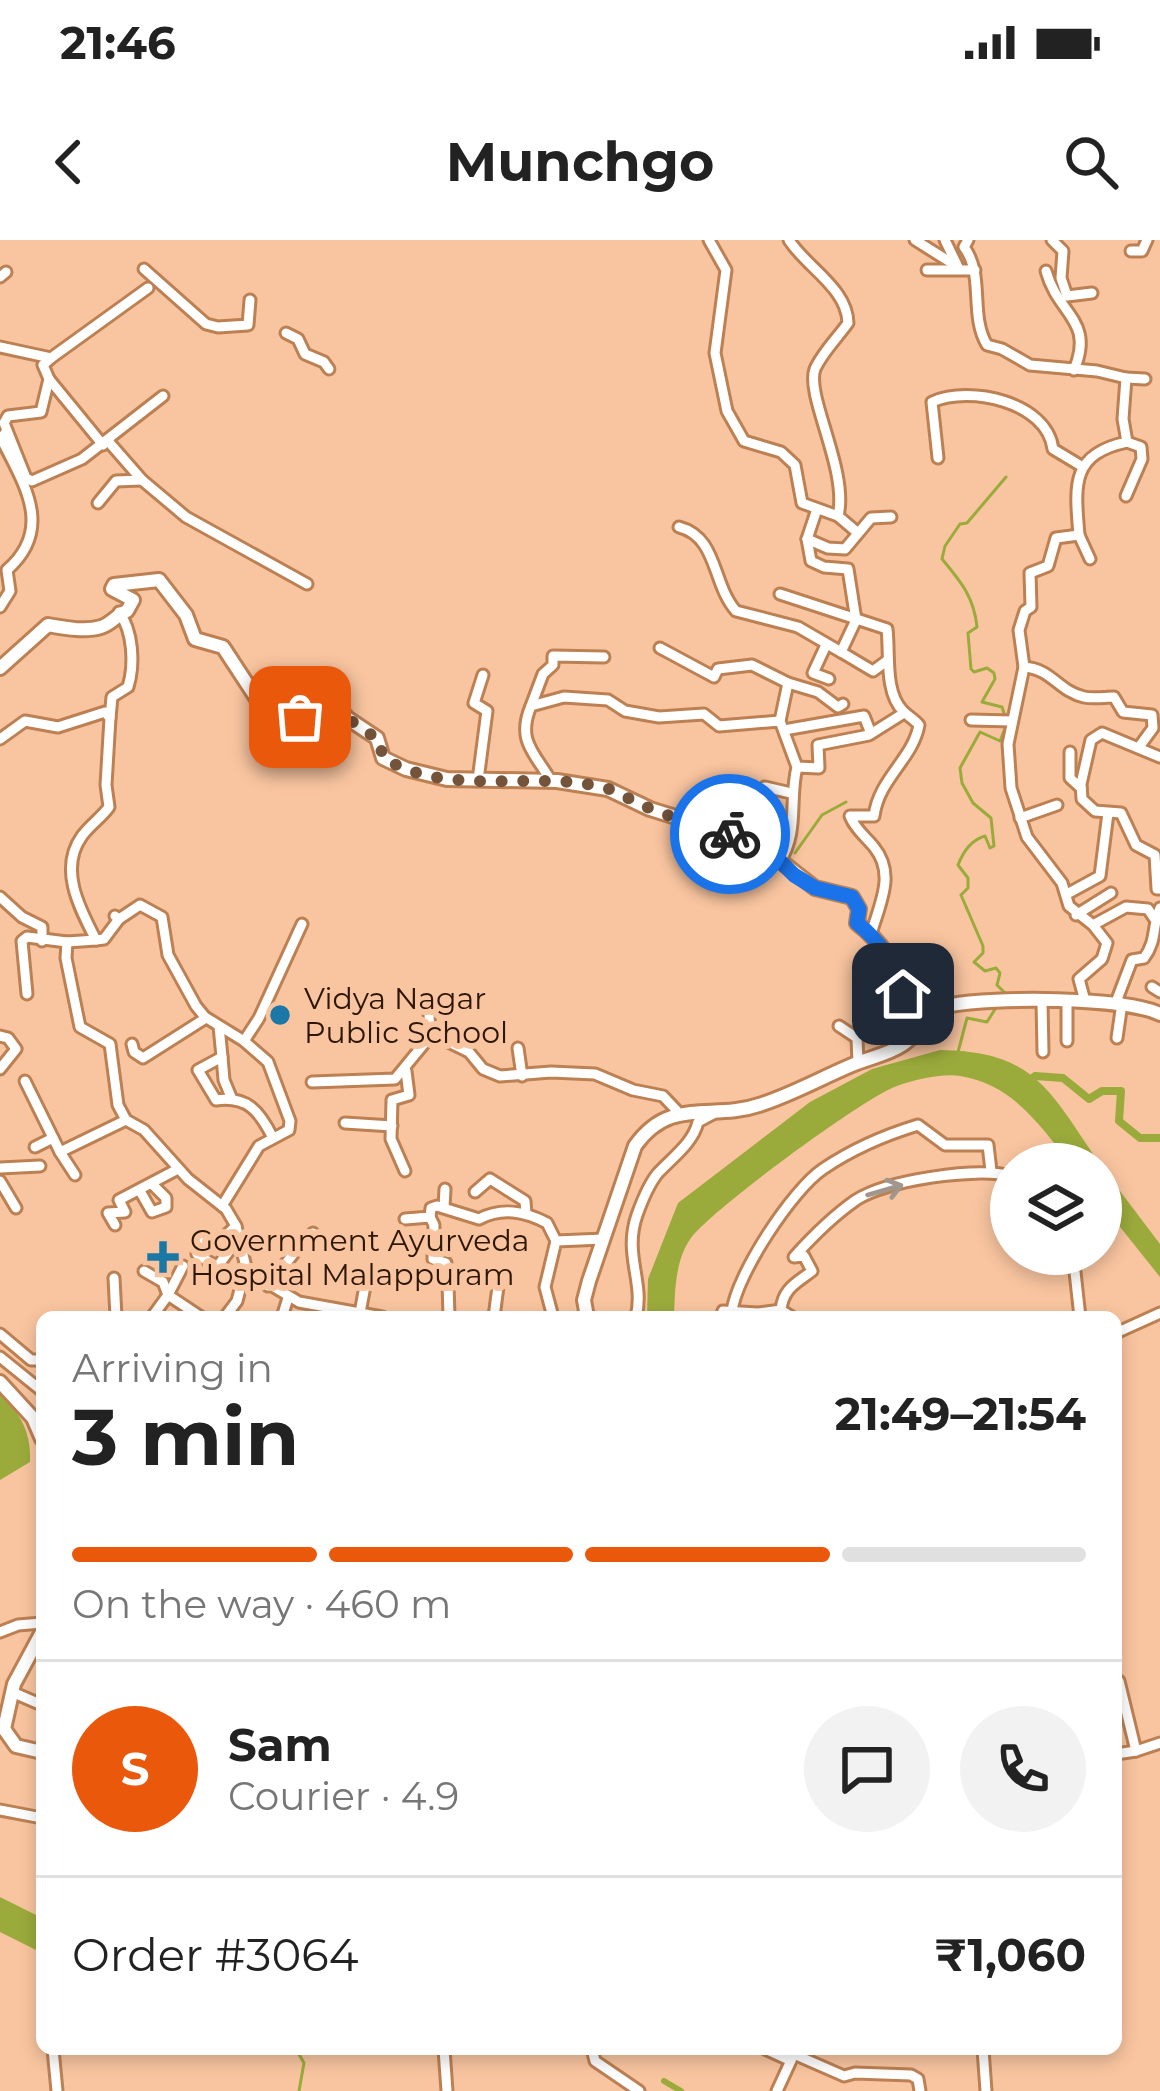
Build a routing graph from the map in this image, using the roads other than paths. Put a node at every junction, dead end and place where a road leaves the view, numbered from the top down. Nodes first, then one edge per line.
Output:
1 (709, 240) edge
2 (790, 240) edge
3 (915, 240) edge
4 (945, 240) edge
5 (968, 240) edge
6 (1052, 240) edge
7 (1148, 240) edge
8 (1131, 251) dead end
9 (958, 268) junction
10 (144, 269) dead end
11 (927, 270) dead end
12 (976, 270) junction
13 (1046, 271) dead end
14 (148, 288) dead end
15 (1092, 292) dead end
16 (250, 300) dead end
17 (286, 333) dead end
18 (1, 345) edge
19 (51, 358) junction
20 (329, 369) dead end
21 (1074, 370) junction
22 (1126, 378) junction
23 (1144, 379) dead end
24 (49, 380) junction
25 (163, 397) dead end
26 (7, 431) junction
27 (1126, 442) junction
28 (105, 443) junction
29 (938, 458) dead end
30 (1083, 467) junction
31 (142, 480) junction
32 (1126, 496) dead end
33 (98, 502) dead end
34 (817, 509) junction
35 (838, 516) junction
36 (891, 517) dead end
37 (679, 527) dead end
38 (858, 533) junction
39 (1079, 535) junction
40 (807, 539) junction
41 (1090, 560) dead end
42 (307, 584) dead end
43 (780, 594) dead end
44 (0, 607) edge
45 (119, 612) junction
46 (856, 620) junction
47 (826, 645) junction
48 (660, 648) dead end
49 (841, 652) junction
50 (604, 657) dead end
51 (887, 660) junction
52 (0, 667) edge
53 (1024, 667) junction
54 (483, 675) dead end
55 (829, 679) dead end
56 (788, 683) junction
57 (843, 704) dead end
58 (531, 706) junction
59 (904, 713) junction
60 (110, 718) junction
61 (971, 720) dead end
62 (1007, 721) junction
63 (782, 725) junction
64 (870, 731) junction
65 (0, 739) edge
66 (1139, 747) junction
67 (1070, 752) dead end
68 (1160, 757) edge
69 (797, 766) junction
70 (478, 780) junction
71 (551, 781) junction
72 (1082, 788) junction
73 (790, 793) junction
74 (1057, 805) dead end
75 (1108, 813) junction
76 (1020, 818) junction
77 (750, 840) junction
78 (766, 847) junction
79 (737, 861) dead end
80 (780, 861) junction
81 (1160, 889) edge
82 (1111, 892) dead end
83 (1067, 894) junction
84 (0, 897) edge
85 (1157, 913) edge
86 (1076, 915) junction
87 (302, 924) dead end
88 (1093, 925) junction
89 (872, 934) junction
90 (96, 940) junction
91 (42, 941) junction
92 (67, 942) junction
93 (27, 994) dead end
94 (1067, 1001) junction
95 (1084, 1001) junction
96 (1042, 1002) junction
97 (1119, 1003) junction
98 (1157, 1008) edge
99 (939, 1011) junction
100 (428, 1014) dead end
101 (206, 1018) junction
102 (219, 1026) junction
103 (839, 1026) dead end
104 (430, 1034) junction
105 (0, 1036) edge
106 (1117, 1038) dead end
107 (244, 1041) junction
108 (1066, 1041) dead end
109 (132, 1044) dead end
110 (518, 1048) dead end
111 (1043, 1052) dead end
112 (221, 1057) junction
113 (858, 1063) junction
114 (404, 1066) junction
115 (0, 1069) edge
116 (522, 1076) junction
117 (25, 1082) dead end
118 (312, 1082) dead end
119 (231, 1097) junction
120 (715, 1110) junction
121 (680, 1114) junction
122 (126, 1120) junction
123 (345, 1124) dead end
124 (392, 1126) junction
125 (53, 1138) junction
126 (273, 1138) junction
127 (35, 1147) dead end
128 (60, 1153) junction
129 (990, 1162) edge
130 (40, 1166) dead end
131 (0, 1168) edge
132 (178, 1168) junction
133 (480, 1170) dead end
134 (404, 1171) dead end
135 (990, 1171) edge
136 (75, 1175) dead end
137 (490, 1179) junction
138 (0, 1181) edge
139 (152, 1184) junction
140 (446, 1190) dead end
141 (140, 1191) junction
142 (475, 1192) dead end
143 (166, 1198) junction
144 (181, 1201) dead end
145 (222, 1206) junction
146 (444, 1207) junction
147 (16, 1208) dead end
148 (526, 1214) junction
149 (430, 1217) junction
150 (405, 1219) dead end
151 (115, 1225) dead end
152 (238, 1231) junction
153 (313, 1233) dead end
154 (606, 1239) junction
155 (556, 1241) junction
156 (183, 1266) dead end
157 (217, 1267) junction
158 (246, 1267) junction
159 (144, 1271) dead end
160 (1075, 1275) edge
161 (114, 1278) dead end
162 (208, 1280) dead end
163 (448, 1282) junction
164 (268, 1286) junction
165 (365, 1286) dead end
166 (168, 1295) junction
167 (288, 1298) junction
168 (706, 1307) dead end
169 (781, 1310) joint
170 (116, 1311) edge
171 (156, 1311) edge
172 (192, 1311) edge
173 (230, 1311) edge
174 (284, 1311) edge
175 (351, 1311) edge
176 (361, 1311) edge
177 (449, 1311) edge
178 (495, 1311) edge
179 (551, 1311) edge
180 (586, 1311) edge
181 (638, 1311) edge
182 (719, 1311) edge
183 (726, 1311) edge
184 (762, 1311) edge
185 (1079, 1311) edge
186 (1160, 1312) edge
187 (1122, 1330) edge
188 (0, 1334) edge
189 (0, 1357) edge
190 (36, 1360) edge
191 (0, 1382) edge
192 (36, 1386) edge
193 (36, 1425) edge
194 (36, 1627) edge
195 (0, 1632) edge
196 (36, 1640) edge
197 (1122, 1696) edge
198 (6, 1699) edge
199 (36, 1704) edge
200 (1129, 1730) junction
201 (1122, 1732) edge
202 (1160, 1743) edge
203 (36, 1750) edge
204 (1136, 1751) junction
205 (1122, 1753) edge
206 (0, 1810) edge
207 (36, 1817) edge
208 (54, 2055) edge
209 (444, 2055) edge
210 (593, 2055) edge
211 (794, 2055) edge
212 (796, 2055) edge
213 (983, 2055) edge
214 (57, 2091) edge
215 (447, 2091) edge
216 (639, 2091) edge
217 (777, 2091) edge
218 (920, 2091) edge
219 (986, 2091) edge

1 - 34 street
2 - 35 street
3 - 9 street
4 - 9 street
5 - 12 street
6 - 15 street
7 - 8 street
9 - 11 street
9 - 12 street
10 - 16 street
12 - 21 street
13 - 21 street
14 - 19 street
17 - 20 street
18 - 19 street
19 - 24 street
21 - 22 street
22 - 23 street
22 - 27 street
24 - 26 street
24 - 28 street
25 - 28 street
26 - 28 street
26 - 44 street
27 - 30 street
27 - 32 street
28 - 31 street
29 - 30 street
30 - 39 street
31 - 33 street
31 - 42 street
34 - 35 street
34 - 40 street
35 - 38 street
36 - 38 street
37 - 47 street
38 - 40 street
39 - 41 street
39 - 53 street
40 - 46 street
43 - 46 street
45 - 52 main road
45 - 60 street
45 - 70 main road
46 - 49 street
46 - 51 street
47 - 49 street
47 - 55 street
48 - 56 street
49 - 51 street
50 - 58 street
51 - 59 street
53 - 62 street
53 - 66 street
54 - 70 street
56 - 57 street
56 - 63 street
58 - 63 street
58 - 71 street
59 - 64 street
59 - 89 street
60 - 65 street
60 - 90 street
61 - 62 street
62 - 76 street
63 - 64 street
63 - 69 street
64 - 69 street
66 - 68 street
66 - 72 street
67 - 72 street
69 - 73 street
70 - 71 main road
71 - 77 main road
72 - 75 street
73 - 77 street
73 - 80 street
74 - 76 street
75 - 81 street
75 - 83 street
76 - 83 street
77 - 78 main road
78 - 79 street
78 - 80 main road
80 - 89 main road
82 - 86 street
83 - 86 street
84 - 91 street
85 - 88 street
85 - 97 street
86 - 88 street
87 - 107 street
88 - 95 street
89 - 99 main road
90 - 92 street
90 - 101 street
91 - 92 street
91 - 93 street
92 - 122 street
94 - 95 main road
94 - 96 main road
94 - 108 street
95 - 97 main road
96 - 99 main road
96 - 111 street
97 - 98 main road
97 - 106 street
99 - 113 main road
100 - 104 street
101 - 102 street
101 - 109 street
102 - 107 street
102 - 112 street
103 - 113 street
104 - 114 street
104 - 116 street
105 - 115 street
107 - 126 street
110 - 116 street
112 - 119 street
112 - 119 street
113 - 120 main road
114 - 118 street
114 - 124 street
116 - 121 street
117 - 125 street
119 - 126 street
120 - 121 main road
120 - 181 street
121 - 154 main road
122 - 128 street
122 - 132 street
123 - 124 street
124 - 134 street
125 - 127 street
125 - 128 street
126 - 145 street
128 - 136 street
129 - 183 street
130 - 131 street
132 - 139 street
132 - 145 street
133 - 137 street
169 -> 135 street
137 - 142 street
137 - 148 street
138 - 147 street
139 - 141 street
139 - 143 street
140 - 146 street
141 - 143 street
141 - 151 street
143 - 144 street
145 - 152 street
146 - 148 street
146 - 149 street
148 - 155 street
149 - 150 street
149 - 163 street
152 - 157 street
152 - 157 street
152 - 158 street
153 - 164 street
154 - 155 street
154 - 180 main road
155 - 179 street
156 - 166 street
157 - 162 street
158 - 164 street
158 - 173 street
159 - 166 street
160 - 185 street
161 - 170 street
163 - 177 street
163 - 178 street
164 - 167 street
165 - 176 street
166 - 171 street
166 - 172 street
167 - 174 street
167 - 175 street
168 - 182 street
169 - 184 street
186 - 187 street
188 - 190 street
189 - 192 street
191 - 193 main road
194 - 195 street
196 - 198 main road
197 - 200 street
198 - 199 street
198 - 203 main road
200 - 201 street
200 - 204 street
202 - 204 street
204 - 205 street
206 - 207 street
208 - 214 street
209 - 215 street
210 - 216 street
211 - 217 street
212 - 218 street
213 - 219 street

